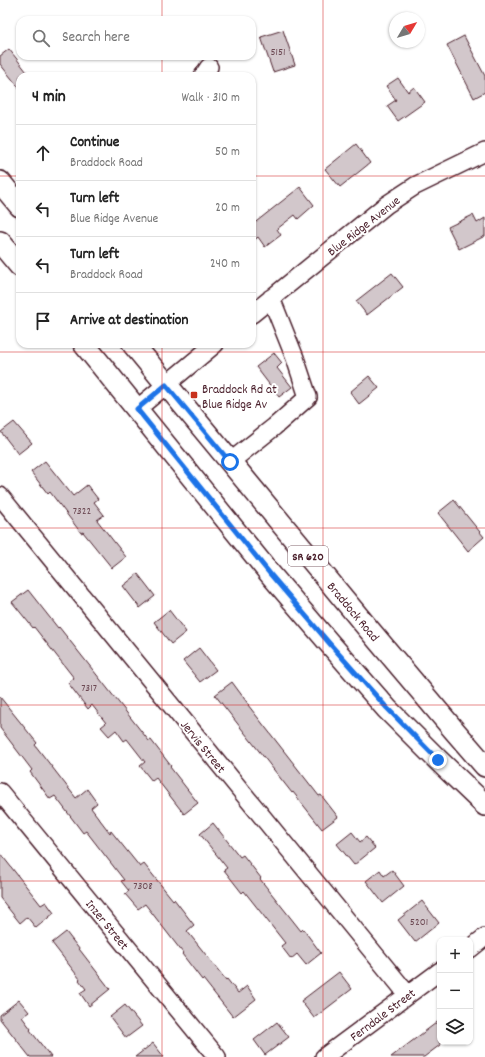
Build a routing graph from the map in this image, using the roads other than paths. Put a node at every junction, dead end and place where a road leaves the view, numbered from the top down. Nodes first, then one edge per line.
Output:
1 (485, 152) edge
2 (0, 182) edge
3 (16, 201) edge
4 (271, 298) junction
5 (256, 311) edge
6 (87, 348) edge
7 (136, 348) edge
8 (210, 348) edge
9 (166, 385) junction
10 (137, 409) junction
11 (230, 462) junction
12 (0, 497) edge
13 (485, 766) edge
14 (0, 792) edge
15 (485, 805) edge
16 (485, 937) edge
17 (473, 946) edge
18 (437, 973) edge
19 (408, 995) junction
20 (217, 1057) edge
21 (324, 1057) edge

1 - 4 street, Blue Ridge Avenue
2 - 3 main road
4 - 5 street, Blue Ridge Avenue
4 - 11 street
6 - 10 main road, SR 620
7 - 9 main road, Braddock Road / SR 620
8 - 9 street
9 - 10 street
9 - 11 main road, Braddock Road / SR 620
10 - 15 main road, SR 620
11 - 13 main road, Braddock Road / SR 620
12 - 19 street, Jervis Street
14 - 20 street, Inzer Street
16 - 17 street
18 - 19 street, Ferndale Street
19 - 21 street, Ferndale Street

